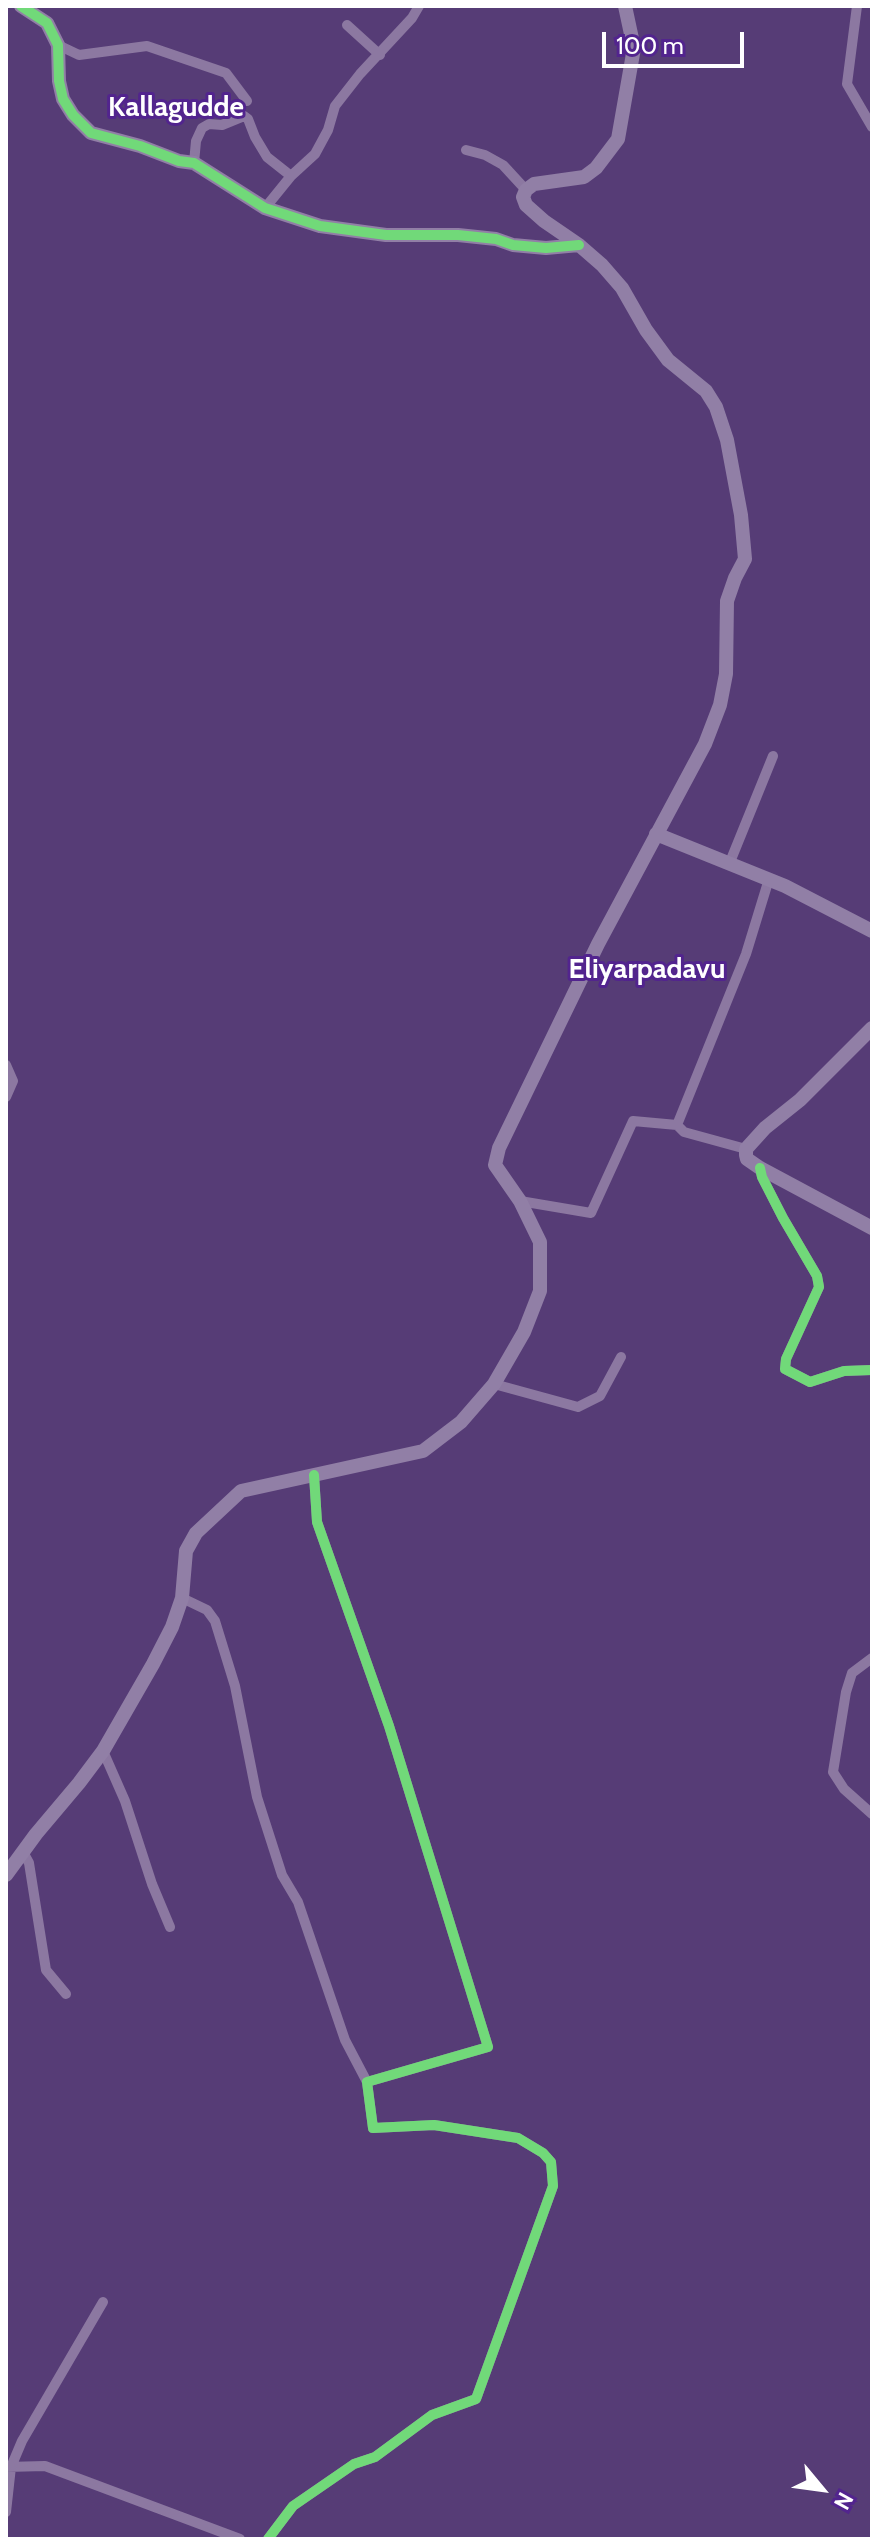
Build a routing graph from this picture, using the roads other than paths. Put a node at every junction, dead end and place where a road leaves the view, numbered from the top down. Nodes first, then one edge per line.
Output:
1 (21, 6) edge
2 (419, 6) edge
3 (625, 6) edge
4 (857, 6) edge
5 (347, 25) dead end
6 (58, 45) junction
7 (380, 55) junction
8 (247, 101) dead end
9 (872, 127) edge
10 (466, 150) dead end
11 (194, 163) junction
12 (291, 176) junction
13 (526, 190) junction
14 (265, 208) junction
15 (579, 245) junction
16 (773, 756) dead end
17 (656, 834) junction
18 (730, 862) junction
19 (769, 879) junction
20 (872, 931) edge
21 (872, 1028) edge
22 (6, 1065) edge
23 (6, 1097) edge
24 (677, 1125) junction
25 (746, 1149) junction
26 (760, 1168) junction
27 (520, 1201) junction
28 (872, 1228) edge
29 (621, 1357) dead end
30 (872, 1370) edge
31 (494, 1384) junction
32 (314, 1475) junction
33 (182, 1598) junction
34 (872, 1658) edge
35 (103, 1751) junction
36 (872, 1814) edge
37 (23, 1852) junction
38 (6, 1875) edge
39 (170, 1927) dead end
40 (66, 1994) dead end
41 (367, 2082) junction
42 (103, 2302) dead end
43 (8, 2467) edge
44 (6, 2512) edge
45 (240, 2539) edge
46 (268, 2539) edge

1 - 6 main road
2 - 7 street
3 - 13 main road
4 - 9 street
5 - 7 street
6 - 8 street
6 - 11 main road
7 - 12 street
10 - 13 street
11 - 12 street
11 - 14 main road
12 - 14 street
13 - 15 main road
14 - 15 main road
15 - 17 main road
16 - 18 street
17 - 18 main road
17 - 27 main road
18 - 19 main road
19 - 20 main road
19 - 24 street
21 - 25 main road
22 - 23 street
24 - 25 street
24 - 27 street
25 - 26 main road
26 - 28 main road
26 - 30 street
27 - 31 main road
29 - 31 street
31 - 32 main road
32 - 33 main road
32 - 41 street
33 - 35 main road
33 - 41 street
34 - 36 street
35 - 37 main road
35 - 39 street
37 - 38 main road
37 - 40 street
41 - 46 street
42 - 43 street
43 - 44 street
43 - 45 street

